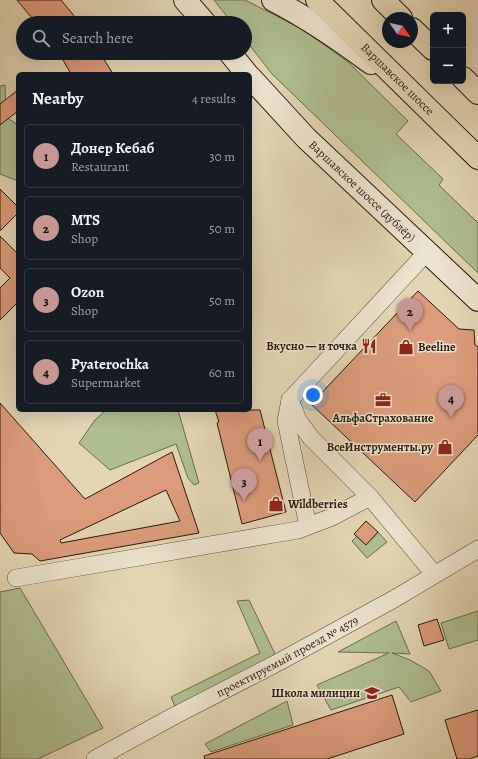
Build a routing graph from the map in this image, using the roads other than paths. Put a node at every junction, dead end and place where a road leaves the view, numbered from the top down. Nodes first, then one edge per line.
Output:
1 (185, 0) edge
2 (273, 0) edge
3 (317, 0) edge
4 (383, 0) edge
5 (395, 12) edge
6 (199, 16) edge
7 (418, 35) edge
8 (432, 48) edge
9 (236, 60) edge
10 (245, 72) edge
11 (252, 79) edge
12 (466, 81) edge
13 (478, 93) edge
14 (422, 103) junction
15 (478, 158) edge
16 (427, 252) junction
17 (478, 300) edge
18 (290, 410) junction
19 (370, 497) junction
20 (308, 526) junction
21 (478, 549) edge
22 (434, 574) junction
23 (16, 578) dead end
24 (95, 759) edge

1 - 6 main road
2 - 14 main road
3 - 14 main road, Варшавское шоссе
4 - 5 main road
7 - 8 main road
9 - 10 main road
11 - 16 main road, Варшавское шоссе (дублёр)
12 - 13 main road
14 - 15 main road, Варшавское шоссе
16 - 17 main road, Варшавское шоссе (дублёр)
16 - 18 street
18 - 19 street
18 - 20 street
19 - 20 street
19 - 22 street
20 - 23 street
21 - 22 street, проектируемый проезд № 4579
22 - 24 street, проектируемый проезд № 4579

